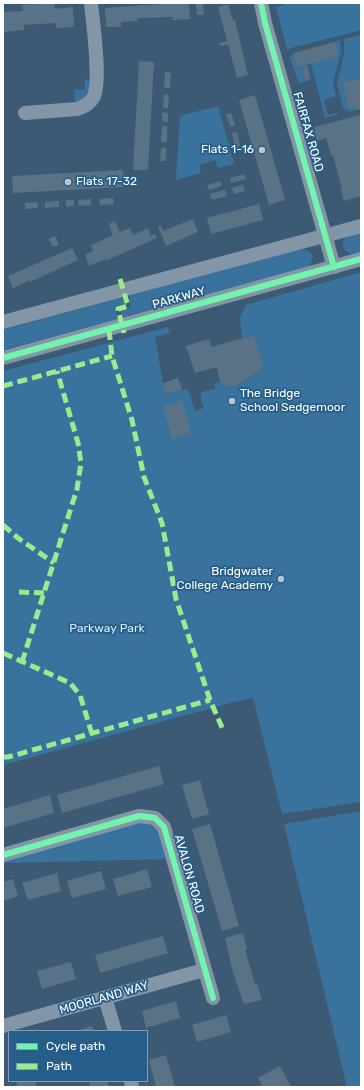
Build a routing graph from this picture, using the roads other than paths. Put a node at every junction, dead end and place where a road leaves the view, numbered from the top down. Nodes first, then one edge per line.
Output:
1 (91, 3) edge
2 (261, 3) edge
3 (25, 113) dead end
4 (361, 226) edge
5 (326, 236) junction
6 (361, 259) edge
7 (334, 267) junction
8 (3, 322) edge
9 (3, 358) edge
10 (3, 855) edge
11 (204, 970) junction
12 (106, 998) junction
13 (213, 998) dead end
14 (3, 1026) edge
15 (115, 1030) edge

1 - 3 street
2 - 5 street, FAIRFAX ROAD
4 - 5 street, PARKWAY
5 - 7 street, FAIRFAX ROAD
5 - 8 street, PARKWAY
6 - 7 street, PARKWAY
7 - 9 street, PARKWAY
10 - 11 street, AVALON ROAD
11 - 12 street, MOORLAND WAY
11 - 13 street, AVALON ROAD
12 - 14 street, MOORLAND WAY
12 - 15 street

